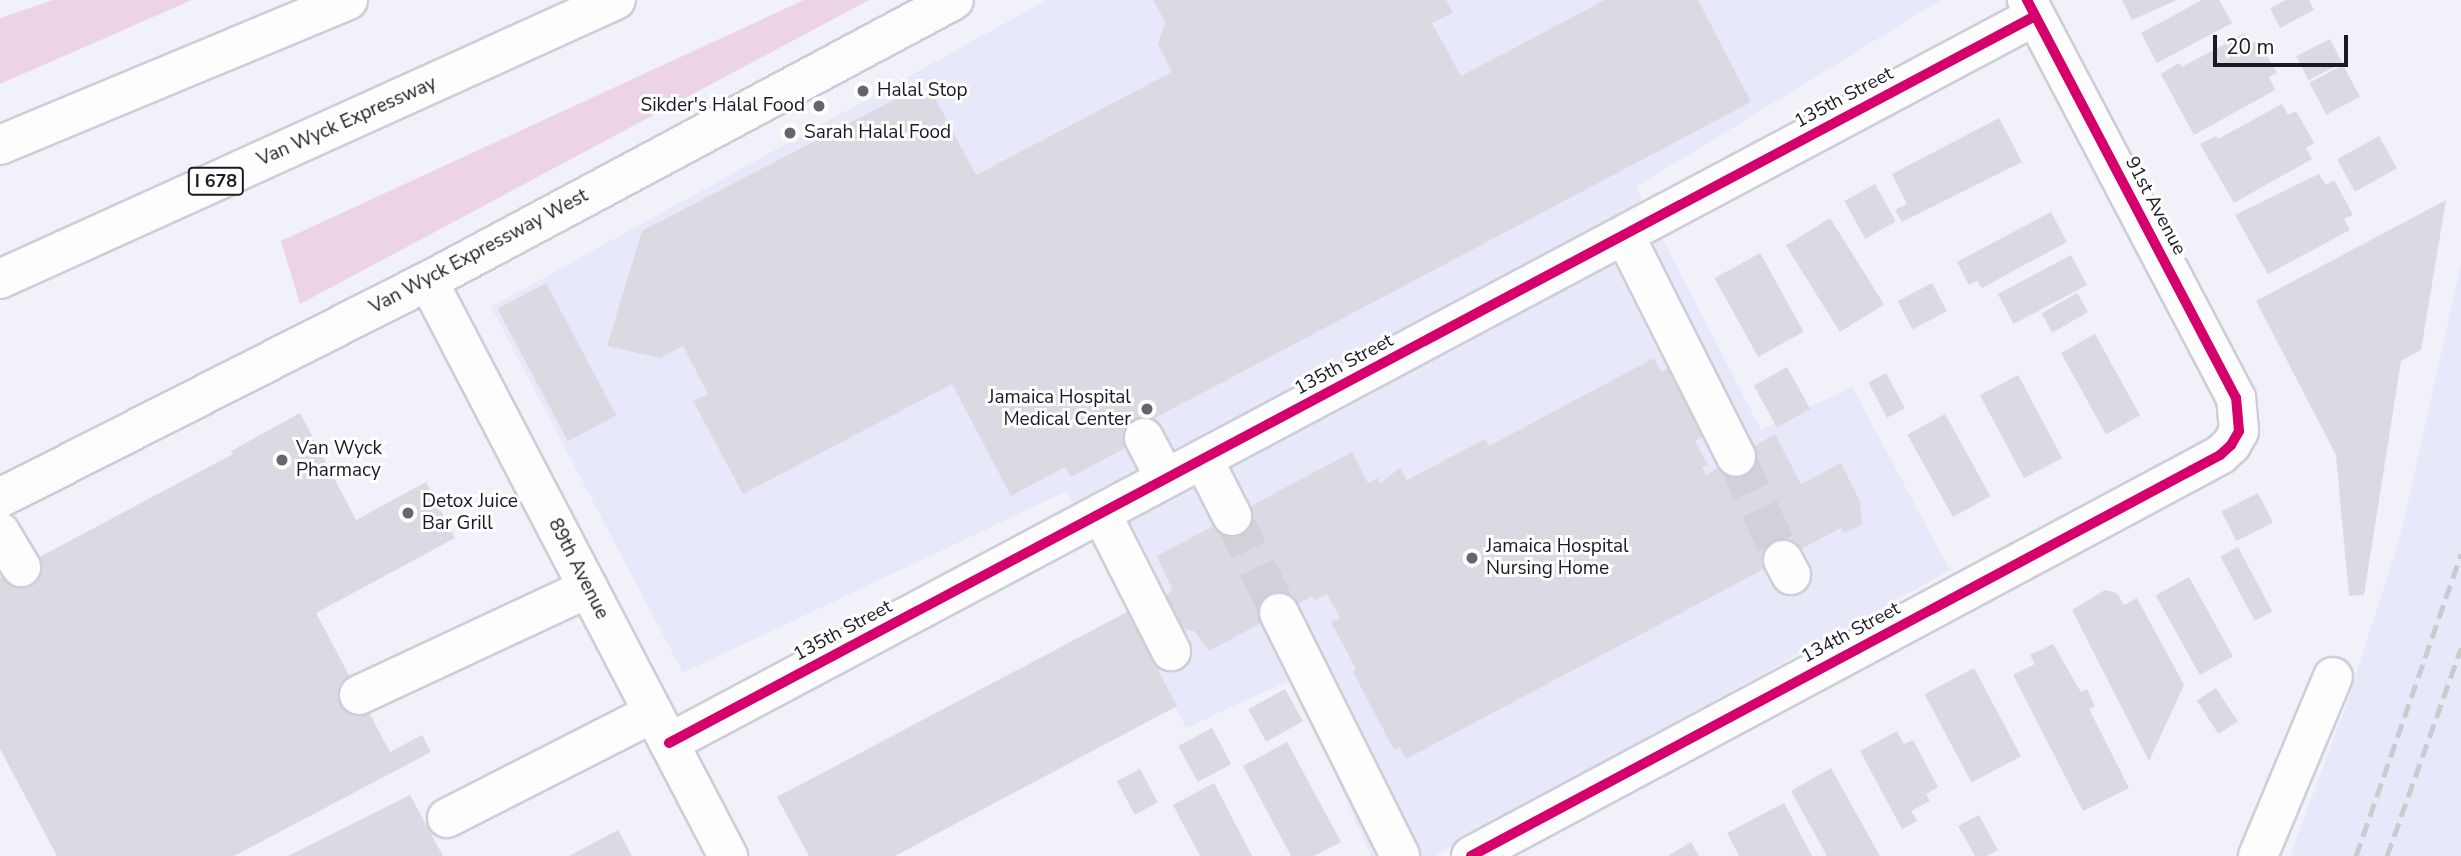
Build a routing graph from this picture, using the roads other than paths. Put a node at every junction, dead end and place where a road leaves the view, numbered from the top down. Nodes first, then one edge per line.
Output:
1 (348, 0) edge
2 (616, 0) edge
3 (954, 0) edge
4 (2031, 8) edge
5 (0, 145) edge
6 (1625, 236) junction
7 (0, 279) edge
8 (428, 281) junction
9 (2239, 431) joint
10 (1144, 438) dead end
11 (1736, 457) tunnel mouth
12 (1203, 459) junction
13 (1165, 478) junction
14 (0, 498) edge
15 (1101, 513) junction
16 (1232, 516) tunnel mouth
17 (0, 532) edge
18 (21, 567) dead end
19 (588, 588) junction
20 (1279, 613) tunnel mouth
21 (1171, 651) dead end
22 (2333, 677) dead end
23 (359, 695) dead end
24 (661, 728) junction
25 (447, 818) dead end
26 (728, 856) edge
27 (1400, 856) edge
28 (1471, 856) edge
29 (2258, 856) edge

1 - 5 main road
2 - 7 main road, Van Wyck Expressway / I 678
3 - 8 main road, Van Wyck Expressway West
4 - 6 main road, 135th Street
4 - 9 main road, 91st Avenue
6 - 11 main road
6 - 12 main road, 135th Street
8 - 14 main road, Van Wyck Expressway West
8 - 19 main road, 89th Avenue
9 - 28 main road, 134th Street
10 - 13 main road
12 - 13 main road, 135th Street
12 - 16 main road
13 - 15 main road, 135th Street
15 - 21 main road
15 - 24 main road, 135th Street
17 - 18 main road
19 - 23 main road
19 - 24 main road, 89th Avenue
20 - 27 main road
22 - 29 main road
24 - 25 main road, 135th Street
24 - 26 main road, 89th Avenue

